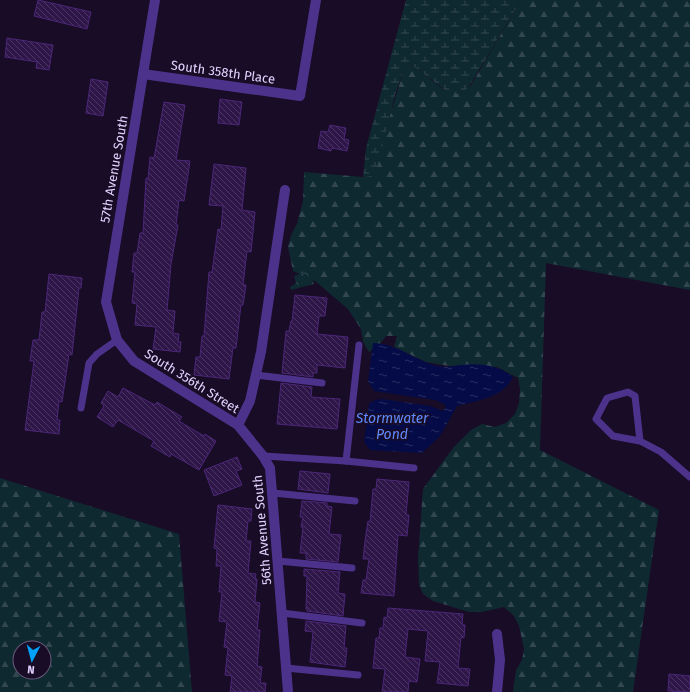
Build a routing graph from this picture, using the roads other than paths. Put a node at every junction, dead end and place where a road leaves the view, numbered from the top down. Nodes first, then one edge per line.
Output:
1 (155, 0) edge
2 (316, 0) edge
3 (143, 74) junction
4 (285, 190) dead end
5 (117, 340) junction
6 (358, 345) dead end
7 (256, 375) junction
8 (322, 383) dead end
9 (81, 408) dead end
10 (238, 425) junction
11 (640, 441) junction
12 (263, 456) junction
13 (346, 461) junction
14 (414, 468) dead end
15 (690, 476) edge
16 (273, 493) junction
17 (355, 501) dead end
18 (278, 561) junction
19 (352, 568) dead end
20 (282, 613) junction
21 (362, 622) dead end
22 (497, 634) dead end
23 (286, 668) junction
24 (358, 675) dead end
25 (288, 692) edge
26 (497, 692) edge

1 - 3 street, 57th Avenue South
2 - 3 street, South 358th Place
3 - 5 street, 57th Avenue South
4 - 7 street
5 - 9 lane
5 - 10 street, South 356th Street
6 - 13 lane
7 - 8 lane
7 - 10 street
10 - 12 street, 56th Avenue South
11 - 11 lane
11 - 15 lane
12 - 13 lane
12 - 16 street, 56th Avenue South
13 - 14 lane
16 - 17 lane
16 - 18 street, 56th Avenue South
18 - 19 lane
18 - 20 street, 56th Avenue South
20 - 21 lane
20 - 23 street, 56th Avenue South
22 - 26 street
23 - 24 lane
23 - 25 street, 56th Avenue South

